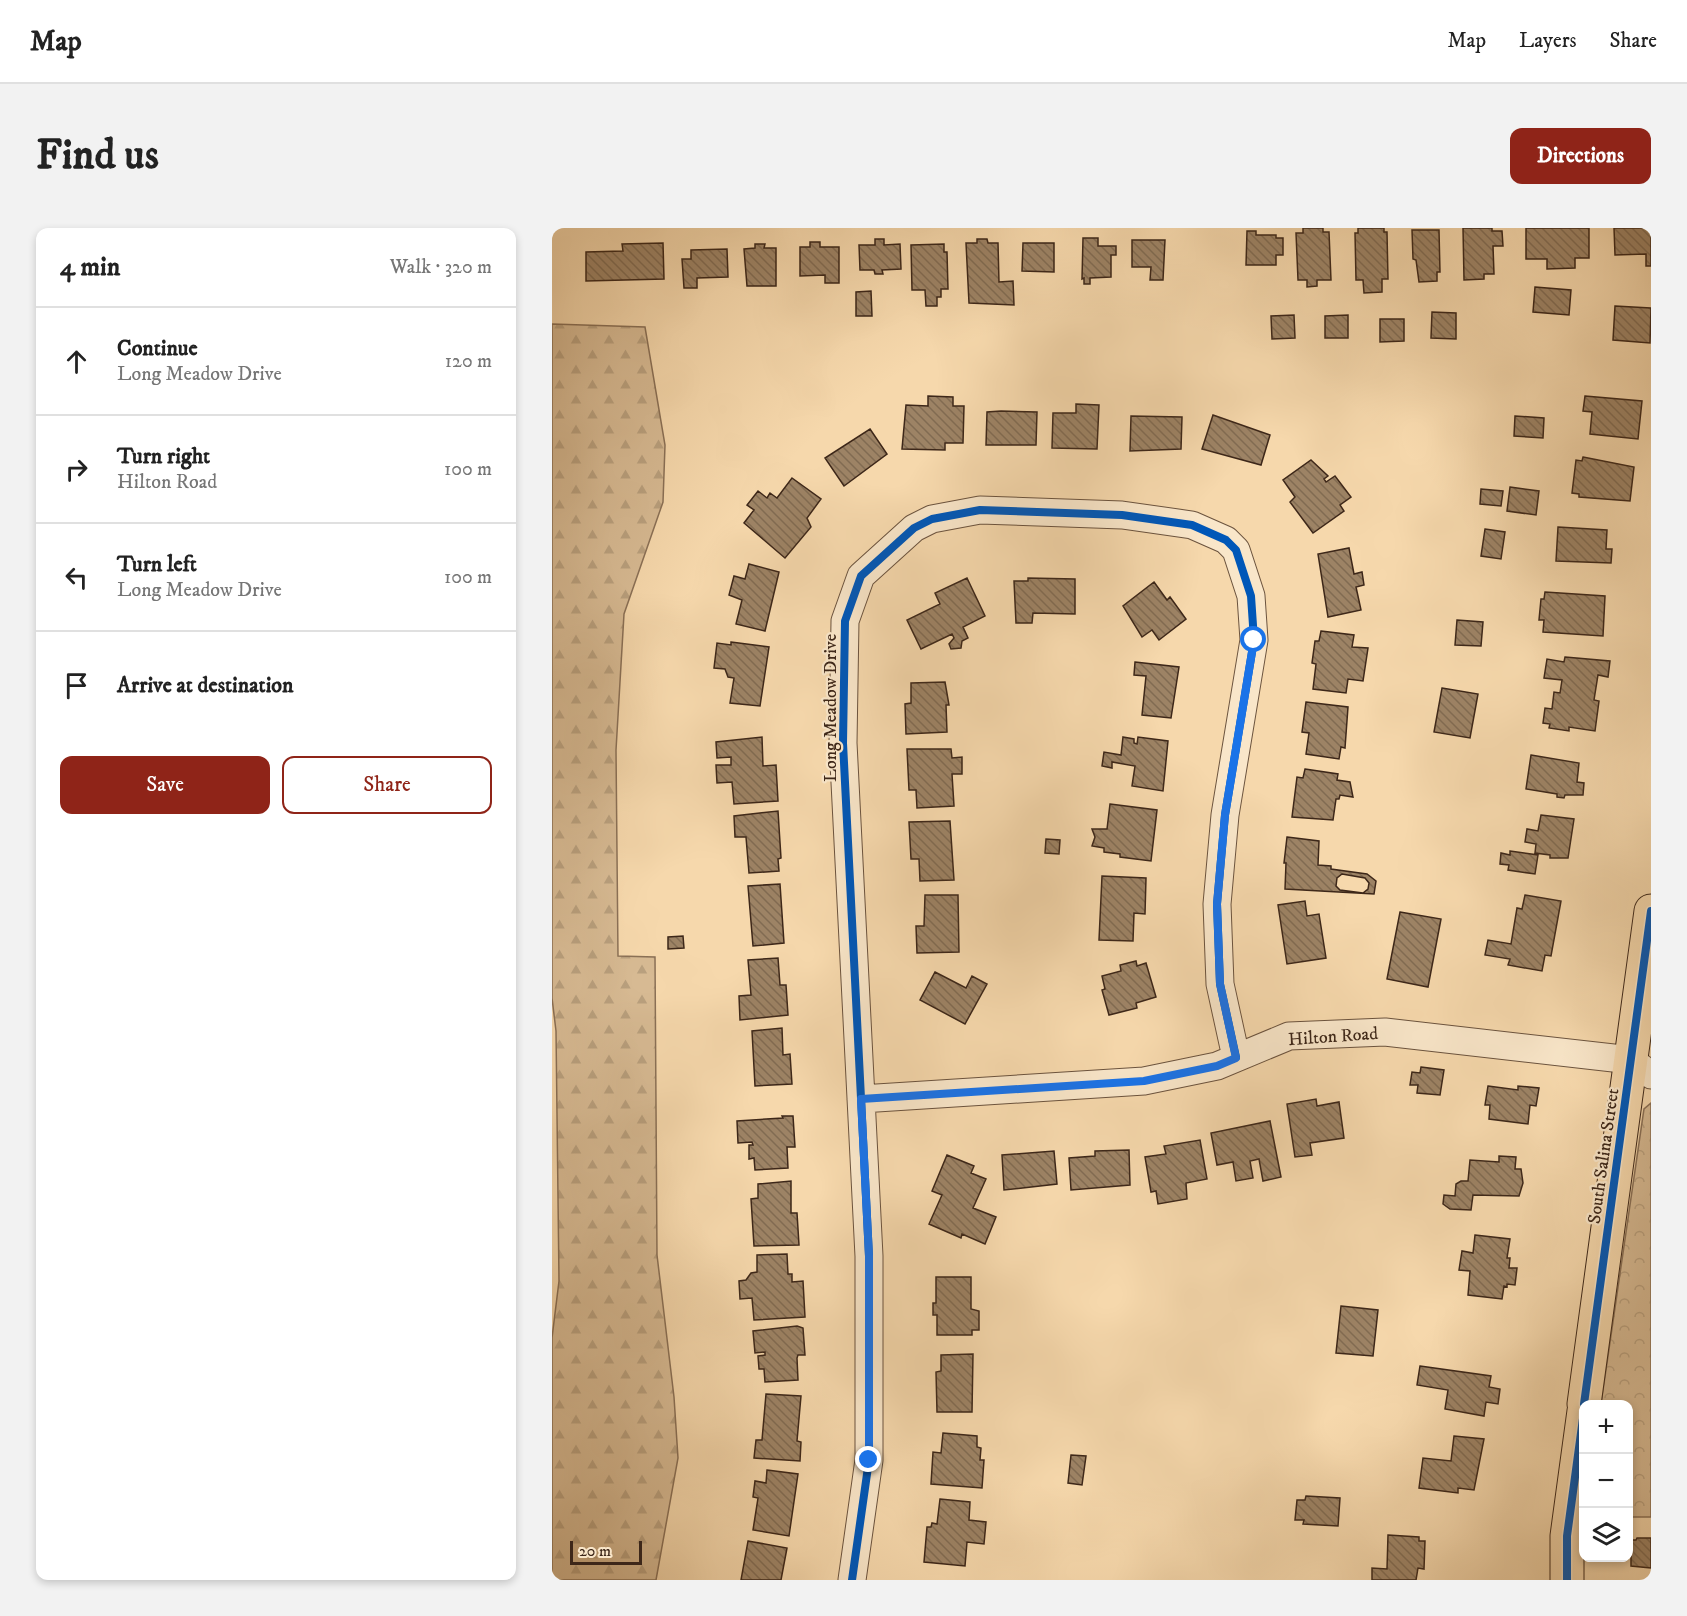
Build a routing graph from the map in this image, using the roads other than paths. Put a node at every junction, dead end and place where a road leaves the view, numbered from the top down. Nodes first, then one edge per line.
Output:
1 (1651, 911) edge
2 (1236, 1058) junction
3 (1641, 1068) edge
4 (861, 1099) junction
5 (1585, 1400) edge
6 (1579, 1448) edge
7 (852, 1580) edge
8 (1567, 1580) edge

1 - 3 main road, South Salina Street
2 - 3 street, Hilton Road
2 - 4 street, Hilton Road
2 - 4 street, Long Meadow Drive
3 - 5 main road, South Salina Street
4 - 7 street, Long Meadow Drive
6 - 8 main road

